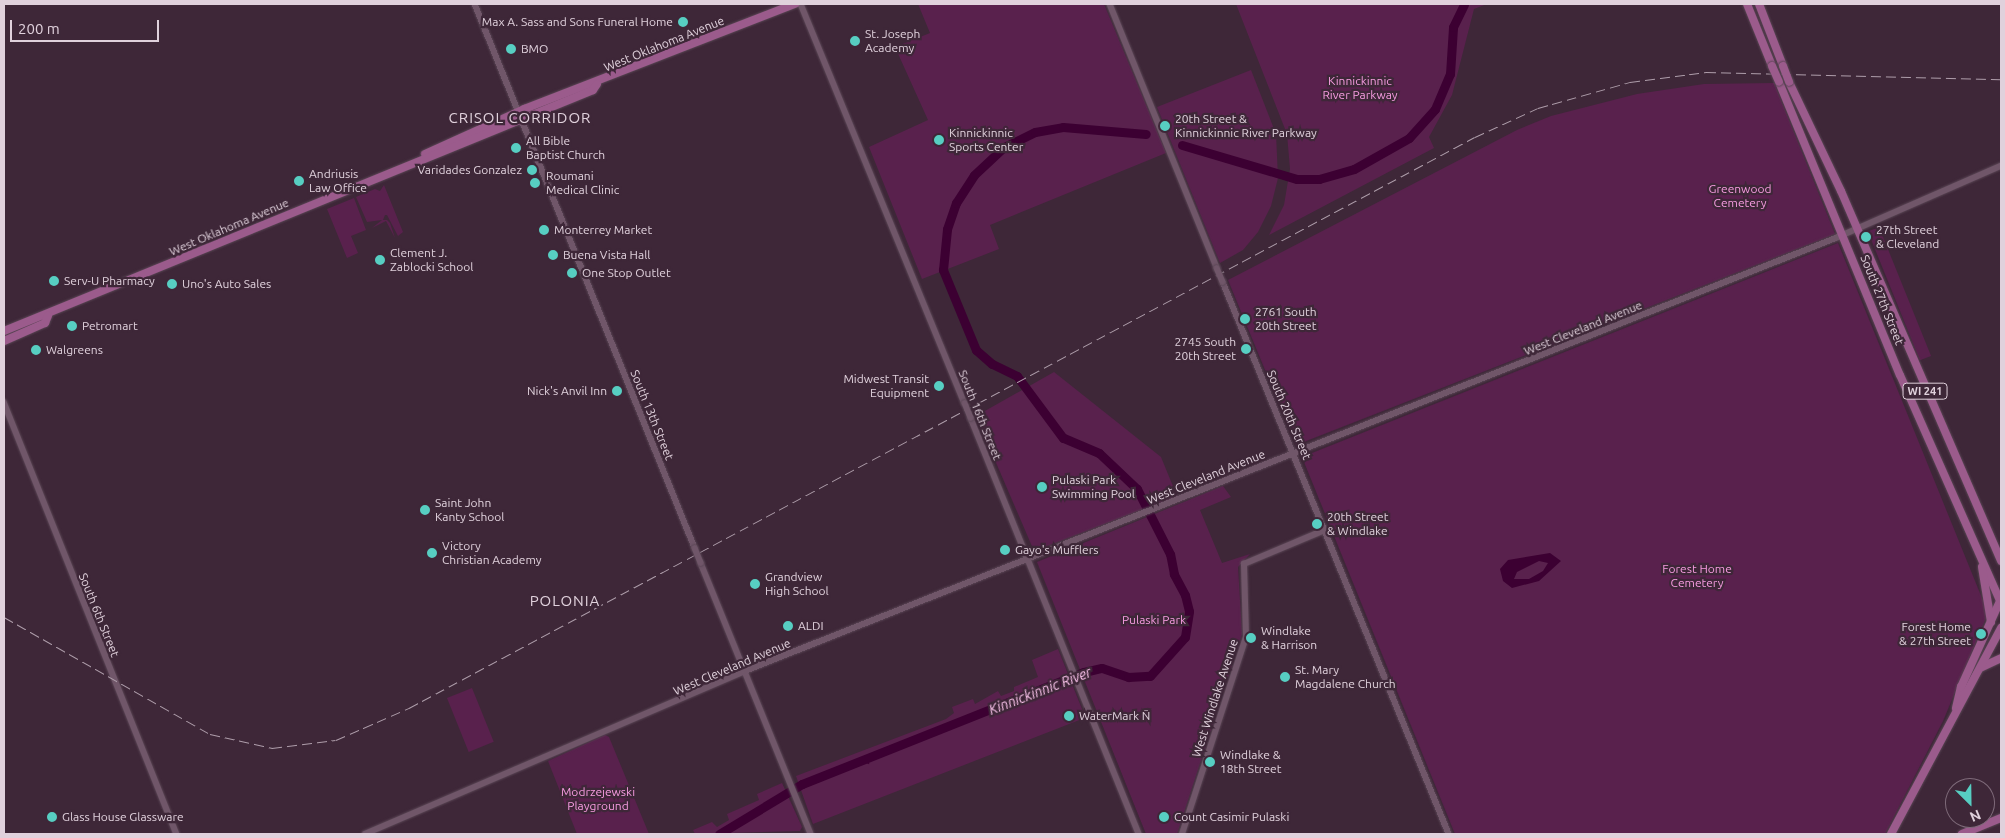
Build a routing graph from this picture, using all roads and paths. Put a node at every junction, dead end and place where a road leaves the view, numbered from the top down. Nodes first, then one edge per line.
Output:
1 (475, 4) edge
2 (795, 4) edge
3 (801, 4) edge
4 (1110, 4) edge
5 (1747, 4) edge
6 (1759, 4) edge
7 (520, 115) junction
8 (2001, 166) edge
9 (1857, 229) junction
10 (1844, 235) junction
11 (48, 316) junction
12 (4, 331) edge
13 (4, 340) edge
14 (4, 402) edge
15 (1294, 453) junction
16 (1325, 530) junction
17 (1999, 552) edge
18 (1979, 553) junction
19 (1028, 560) junction
20 (2001, 561) edge
21 (2001, 601) edge
22 (1991, 624) junction
23 (2001, 628) edge
24 (2001, 658) edge
25 (1980, 668) junction
26 (745, 671) junction
27 (1956, 708) junction
28 (2001, 818) edge
29 (177, 834) edge
30 (365, 834) edge
31 (811, 834) edge
32 (1139, 834) edge
33 (1182, 834) edge
34 (1449, 834) edge
35 (1891, 834) edge
36 (1962, 834) edge

1 - 7 street, South 13th Street
2 - 7 main road, West Oklahoma Avenue
3 - 19 street, South 16th Street, bridge
4 - 15 street, South 20th Street, bridge
5 - 10 main road, South 27th Street / WI 241, bridge
6 - 9 main road, South 27th Street / WI 241, bridge
7 - 11 main road, West Oklahoma Avenue
7 - 26 street, South 13th Street, bridge
8 - 9 street, West Cleveland Avenue
9 - 10 street, West Cleveland Avenue
9 - 17 main road, South 27th Street / WI 241
10 - 15 street, West Cleveland Avenue
10 - 18 main road, South 27th Street / WI 241
11 - 12 main road, West Oklahoma Avenue
11 - 13 main road, West Oklahoma Avenue
14 - 29 street, South 6th Street
15 - 16 street, South 20th Street
15 - 19 street, West Cleveland Avenue
16 - 33 street, West Windlake Avenue
16 - 34 street, South 20th Street
17 - 20 main road, South 27th Street / WI 241
18 - 21 main road, South 27th Street / WI 241
18 - 22 main road
19 - 26 street, West Cleveland Avenue
19 - 32 street, South 16th Street
21 - 22 main road
22 - 27 main road
23 - 25 main road
24 - 25 main road
25 - 27 main road
26 - 30 street, West Cleveland Avenue
26 - 31 street, South 13th Street
27 - 35 main road
28 - 36 main road

